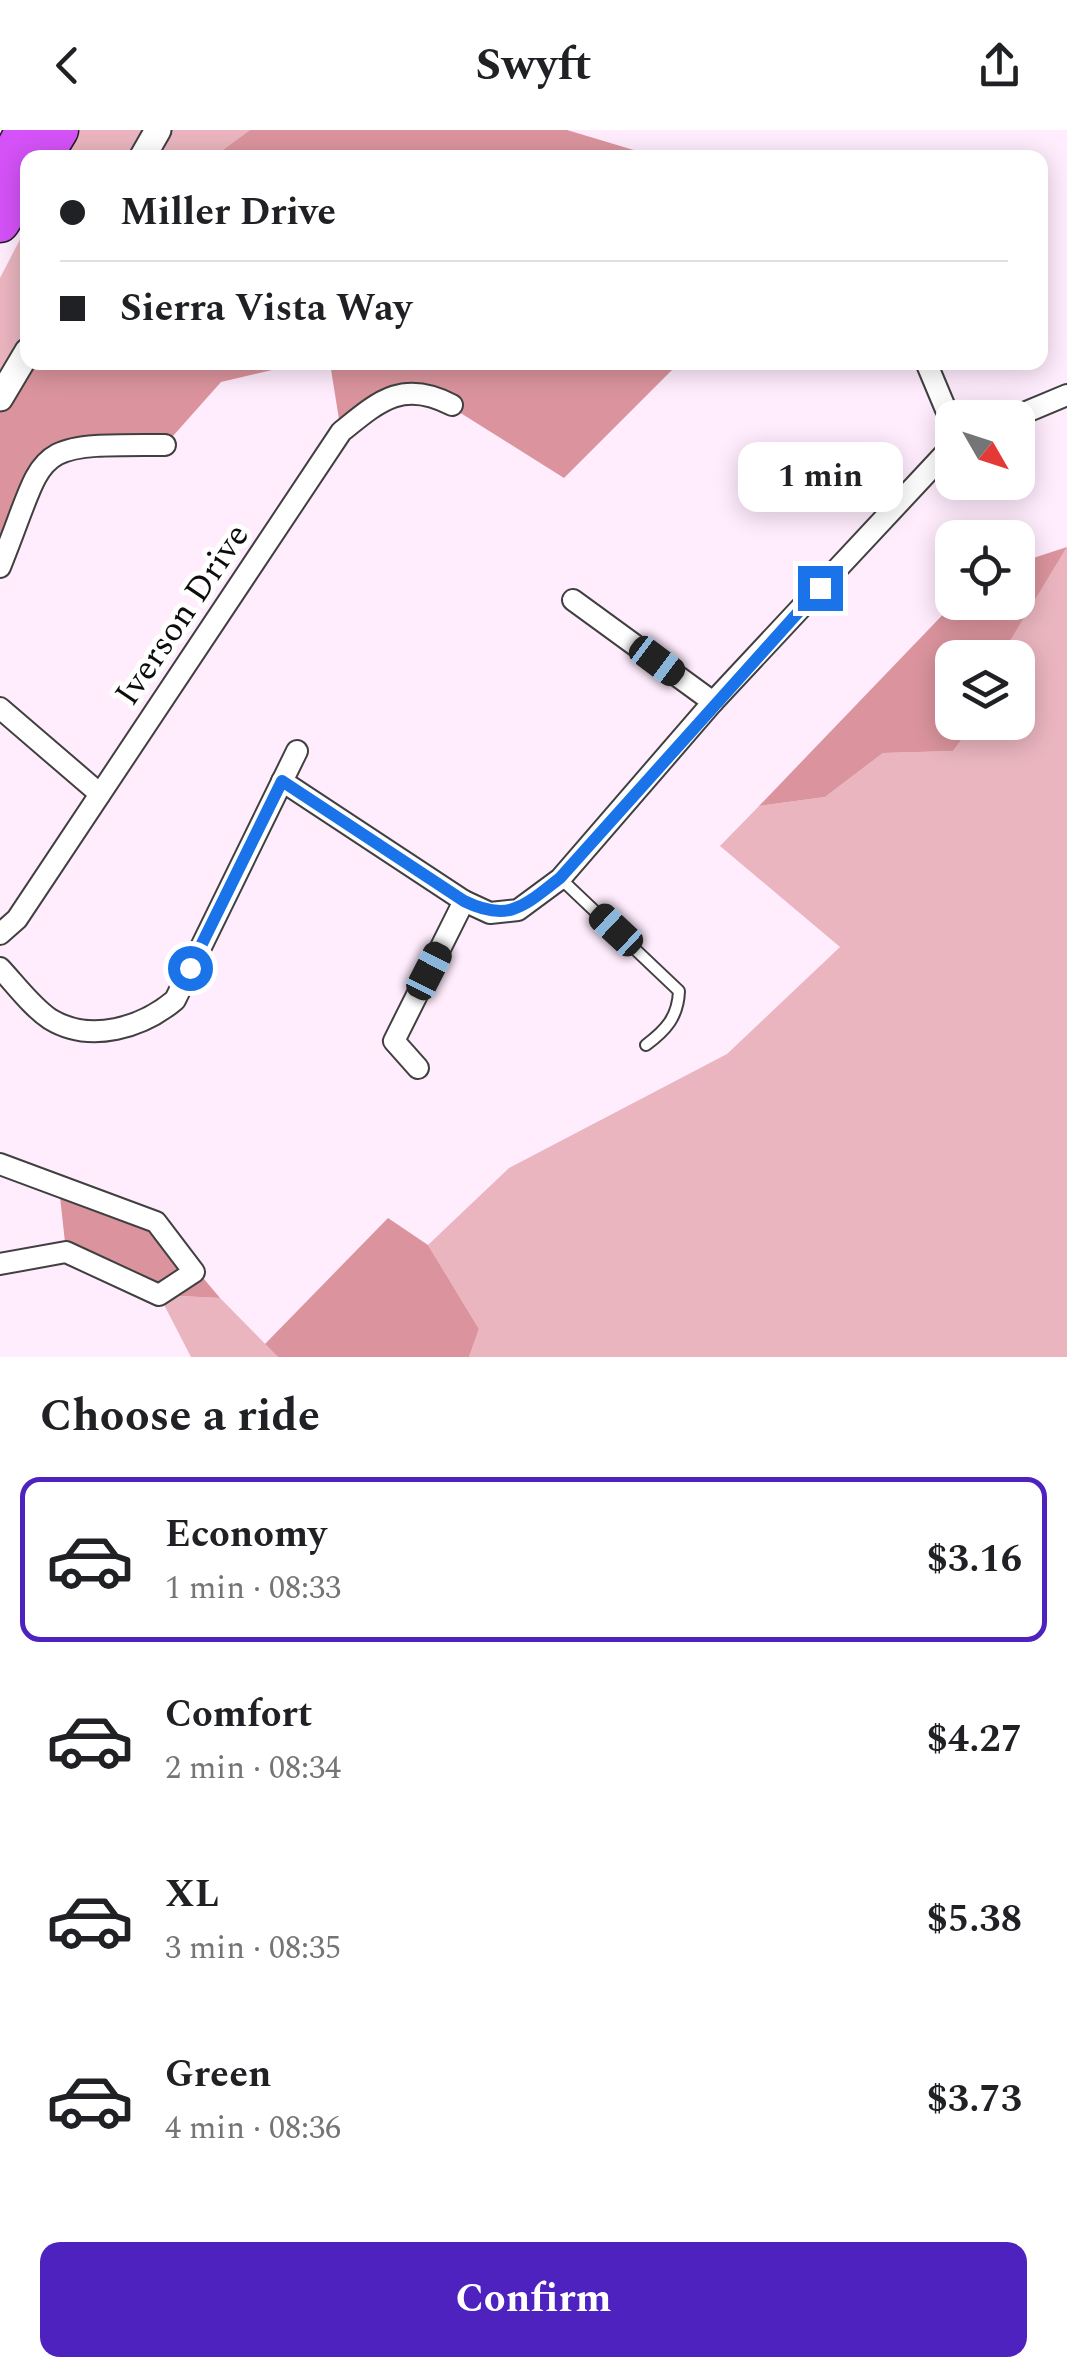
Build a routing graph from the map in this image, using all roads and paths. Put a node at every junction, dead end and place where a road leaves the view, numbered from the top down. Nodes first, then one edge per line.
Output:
1 (25, 130) edge
2 (0, 178) edge
3 (20, 192) edge
4 (0, 223) edge
5 (20, 364) edge
6 (929, 370) edge
7 (1067, 395) edge
8 (0, 398) edge
9 (942, 400) edge
10 (452, 405) dead end
11 (1035, 408) edge
12 (165, 445) dead end
13 (935, 464) edge
14 (0, 567) edge
15 (573, 600) dead end
16 (713, 702) junction
17 (0, 708) edge
18 (297, 751) dead end
19 (282, 781) junction
20 (100, 794) junction
21 (560, 878) junction
22 (464, 901) junction
23 (0, 934) edge
24 (0, 968) edge
25 (646, 1045) dead end
26 (418, 1068) dead end
27 (0, 1164) edge
28 (0, 1264) edge

1 - 2 highway
3 - 4 highway
5 - 8 street
6 - 9 street
7 - 11 street
10 - 20 street, Iverson Drive
12 - 14 street
13 - 16 street
15 - 16 street
16 - 21 street
17 - 20 street
18 - 19 street
19 - 22 street
19 - 24 street
20 - 23 street, Iverson Drive
21 - 22 street
21 - 25 lane
22 - 26 street
27 - 28 street

